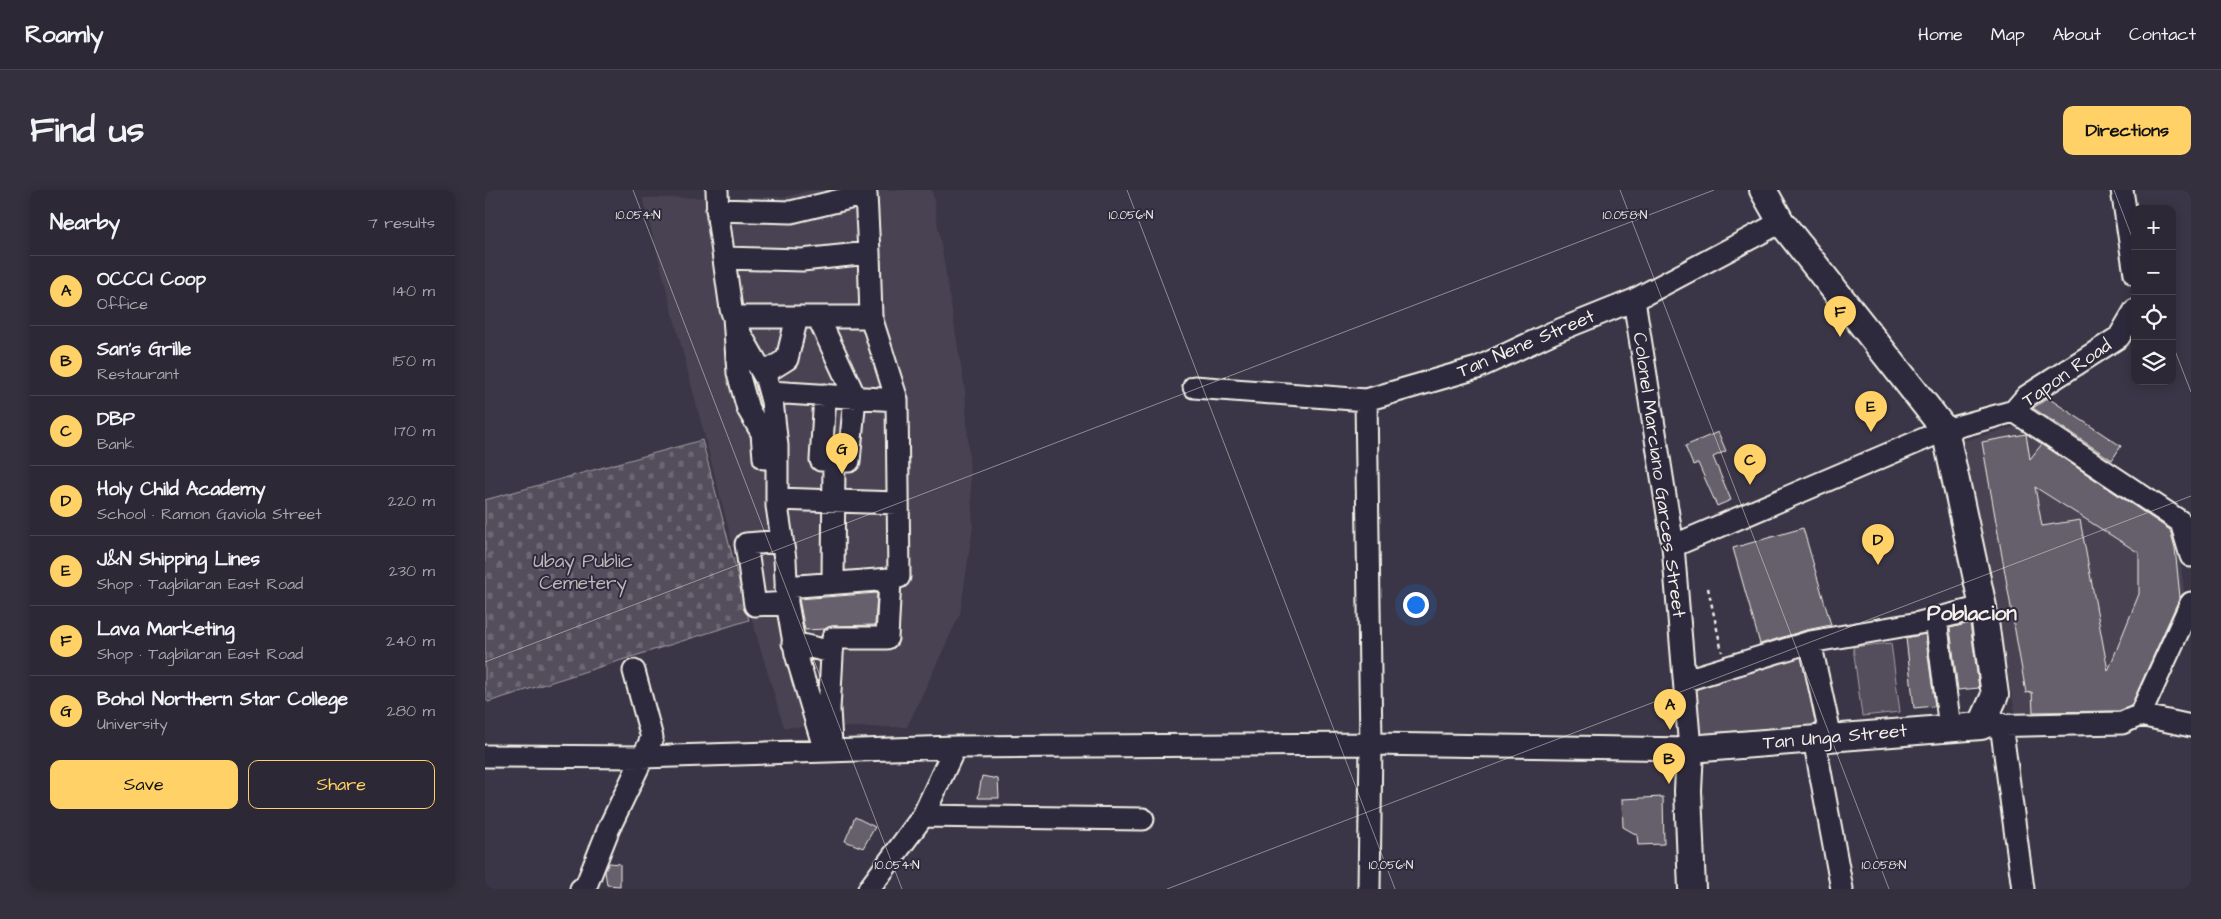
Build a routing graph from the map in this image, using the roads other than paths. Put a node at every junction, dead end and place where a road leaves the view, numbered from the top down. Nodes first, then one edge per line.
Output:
1 (1763, 190) edge
2 (2122, 190) edge
3 (717, 200) edge
4 (1781, 222) junction
5 (2131, 250) edge
6 (869, 253) junction
7 (724, 258) junction
8 (1634, 300) junction
9 (734, 317) junction
10 (808, 317) junction
11 (871, 317) junction
12 (2131, 317) edge
13 (767, 383) junction
14 (1194, 387) dead end
15 (825, 395) junction
16 (855, 397) junction
17 (897, 400) junction
18 (1367, 400) junction
19 (2014, 411) junction
20 (1945, 430) junction
21 (835, 460) junction
22 (777, 465) junction
23 (777, 499) junction
24 (832, 501) junction
25 (897, 503) junction
26 (782, 541) junction
27 (1673, 546) junction
28 (2190, 550) edge
29 (890, 579) junction
30 (833, 583) junction
31 (786, 595) junction
32 (2191, 603) edge
33 (1983, 607) junction
34 (1936, 618) junction
35 (1810, 642) junction
36 (793, 643) junction
37 (832, 652) junction
38 (634, 671) dead end
39 (1686, 680) junction
40 (2140, 715) junction
41 (1991, 725) junction
42 (2191, 726) edge
43 (1950, 728) junction
44 (1823, 738) junction
45 (1371, 744) junction
46 (955, 747) junction
47 (1690, 749) junction
48 (828, 751) junction
49 (485, 756) edge
50 (642, 756) junction
51 (923, 816) junction
52 (1143, 819) dead end
53 (581, 889) edge
54 (869, 889) edge
55 (1369, 889) edge
56 (1693, 889) edge
57 (1842, 889) edge
58 (2023, 889) edge

1 - 4 main road
2 - 5 street
3 - 6 street
3 - 7 street
4 - 8 street, Tan Nene Street
4 - 20 main road
6 - 7 street
6 - 11 street
7 - 9 street
8 - 18 street, Tan Nene Street
8 - 27 street, Colonel Marciano Garces Street
9 - 10 street
9 - 13 street
9 - 22 street
10 - 11 street
10 - 13 street
10 - 16 street
11 - 17 street
12 - 19 street, Tapon Road
13 - 15 street
13 - 22 street
14 - 18 street, Tan Nene Street
15 - 16 street
15 - 21 street
16 - 17 street
16 - 21 street
17 - 25 street
18 - 45 street
19 - 20 street
19 - 28 street
20 - 27 street
20 - 33 main road
21 - 24 street
22 - 23 street
23 - 24 street
23 - 26 street
24 - 25 street
24 - 30 street
25 - 29 street
26 - 31 street
26 - 31 street
27 - 39 street, Colonel Marciano Garces Street
29 - 30 street
29 - 37 street
30 - 31 street
31 - 36 street
32 - 40 street
33 - 34 street
33 - 41 main road
34 - 35 street
34 - 43 street
35 - 39 street
35 - 44 street
36 - 37 street
36 - 48 street
37 - 48 street
38 - 50 street
39 - 47 street, Colonel Marciano Garces Street
40 - 41 street
40 - 42 street
41 - 43 main road, Tan Unga Street
41 - 58 street
43 - 44 main road, Tan Unga Street
44 - 47 main road, Tan Unga Street
44 - 57 street
45 - 46 street
45 - 47 street
45 - 55 street
46 - 48 street
46 - 51 street
47 - 56 main road, Colonel Marciano Garces Street
48 - 50 street
49 - 50 street
50 - 53 street
51 - 52 street
51 - 54 street

